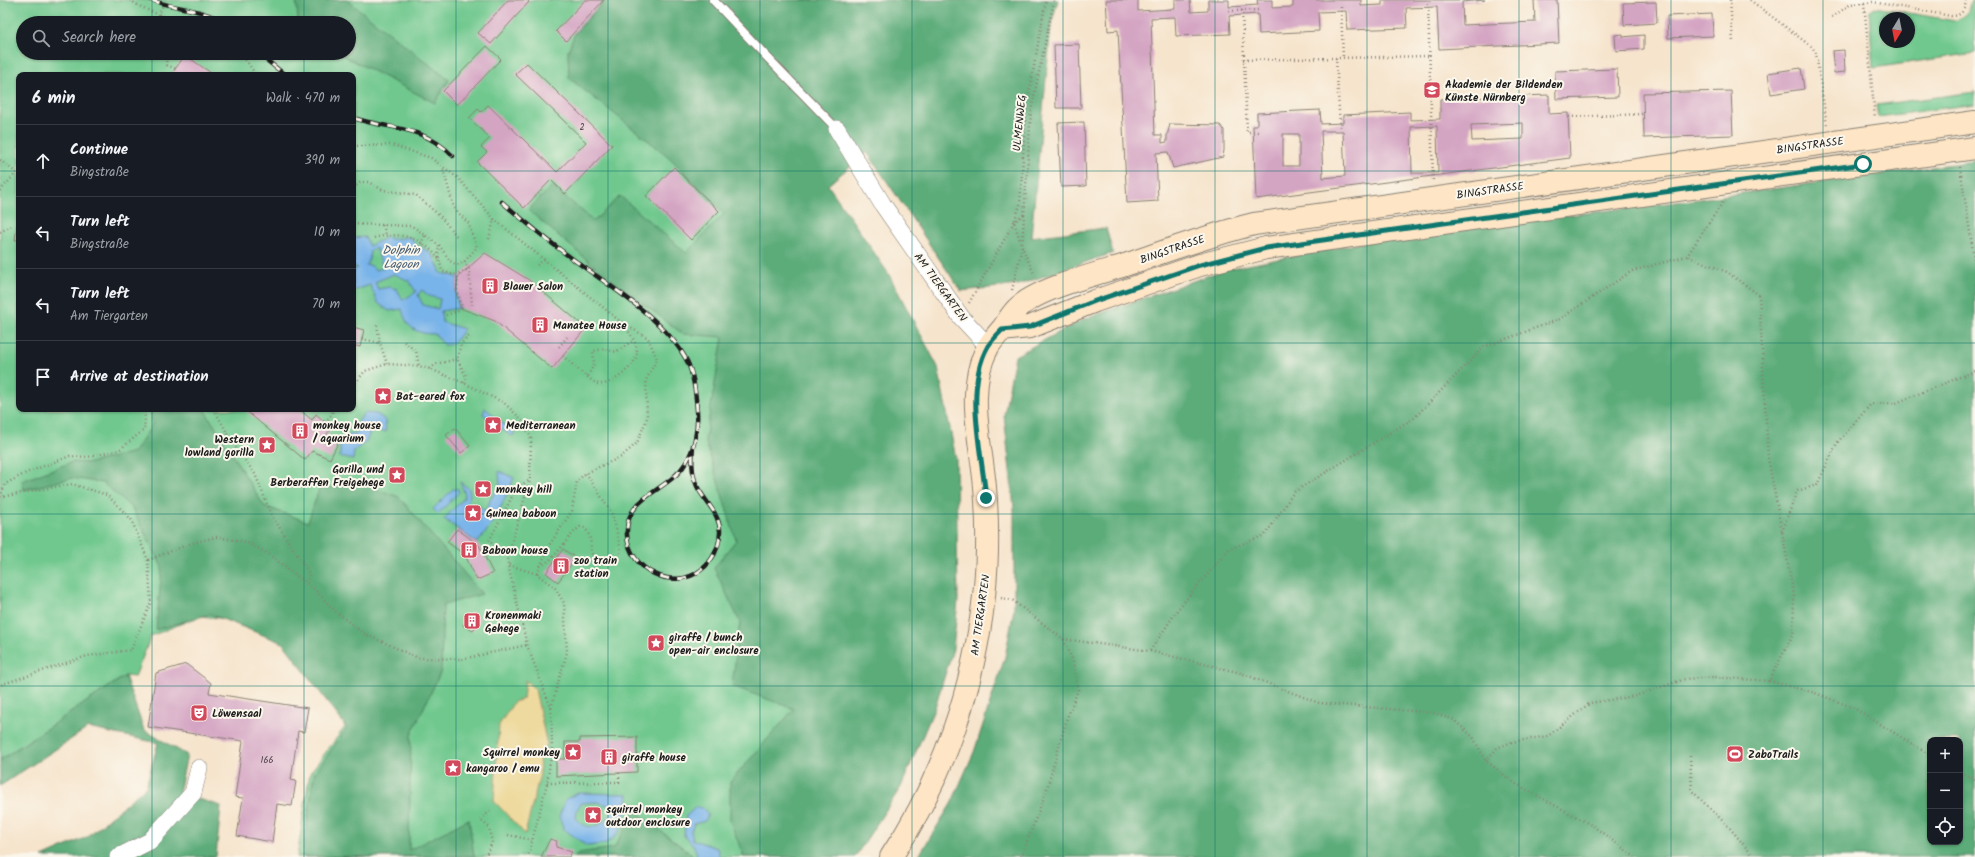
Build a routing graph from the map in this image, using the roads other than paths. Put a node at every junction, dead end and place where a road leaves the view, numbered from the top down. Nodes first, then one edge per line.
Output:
1 (713, 0) edge
2 (1975, 122) edge
3 (837, 129) joint
4 (1868, 137) junction
5 (1966, 149) edge
6 (1863, 164) junction
7 (1125, 265) junction
8 (1133, 288) junction
9 (1002, 330) junction
10 (988, 346) junction
11 (198, 768) dead end
12 (118, 857) edge
13 (892, 857) edge

1 - 3 lane, AM TIERGARTEN
2 - 4 street, BINGSTRASSE
3 - 10 street, AM TIERGARTEN
4 - 6 street, BINGSTRASSE
4 - 7 street, BINGSTRASSE
5 - 6 street
6 - 8 street
7 - 8 street, BINGSTRASSE
7 - 9 street, BINGSTRASSE
8 - 9 street
9 - 10 street, BINGSTRASSE
10 - 13 street, AM TIERGARTEN
11 - 12 street

